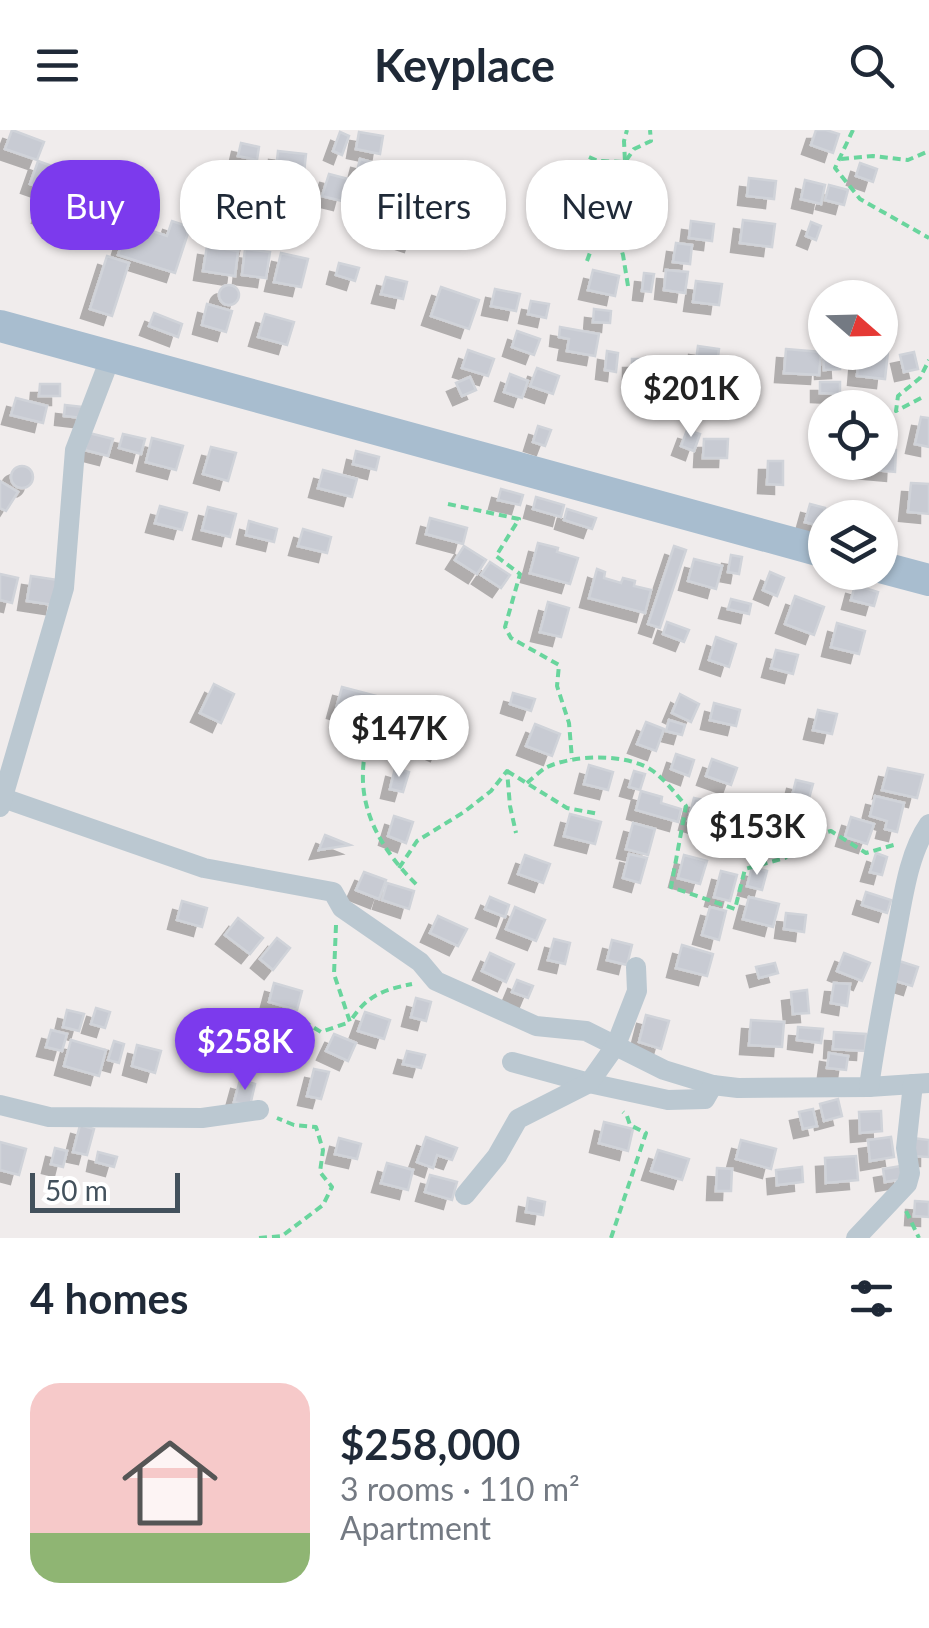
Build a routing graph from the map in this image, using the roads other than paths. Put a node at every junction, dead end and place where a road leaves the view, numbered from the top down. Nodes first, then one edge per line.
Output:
1 (0, 326) edge
2 (111, 356) junction
3 (808, 547) edge
4 (898, 572) edge
5 (929, 580) edge
6 (2, 804) edge
7 (924, 831) edge
8 (636, 968) dead end
9 (616, 1045) junction
10 (512, 1062) dead end
11 (589, 1083) junction
12 (921, 1084) edge
13 (713, 1085) junction
14 (869, 1087) junction
15 (0, 1105) edge
16 (259, 1110) road end
17 (465, 1195) dead end
18 (856, 1238) edge

1 - 2 main road
2 - 3 main road
2 - 6 street
4 - 5 main road
6 - 9 street
7 - 14 street
8 - 9 street
9 - 11 street
9 - 13 street
10 - 11 street
11 - 13 street
11 - 17 street
12 - 14 street
12 - 18 street
13 - 14 street
15 - 16 street

